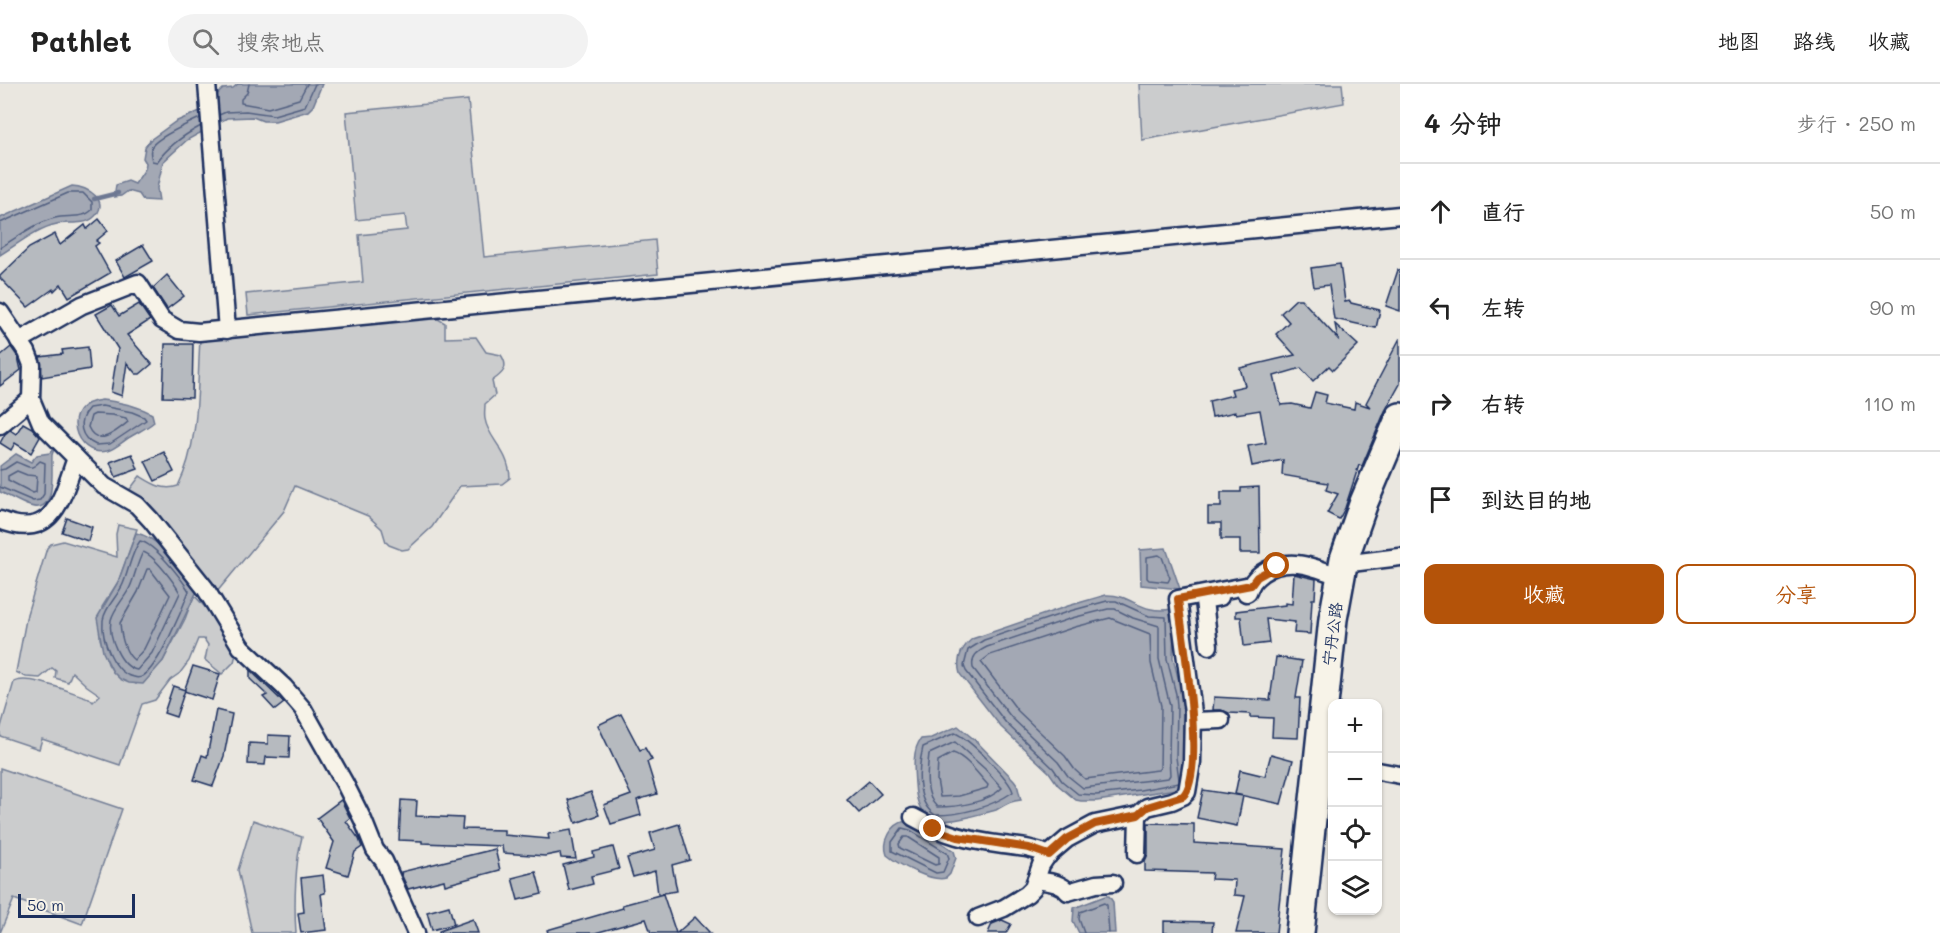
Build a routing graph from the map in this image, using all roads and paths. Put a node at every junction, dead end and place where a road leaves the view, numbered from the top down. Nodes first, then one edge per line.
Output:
1 (207, 84) edge
2 (1400, 215) edge
3 (0, 312) edge
4 (227, 330) junction
5 (19, 341) junction
6 (31, 399) junction
7 (1400, 417) edge
8 (0, 425) edge
9 (76, 458) junction
10 (0, 520) edge
11 (1400, 557) edge
12 (1342, 571) junction
13 (1251, 585) junction
14 (1209, 646) dead end
15 (1221, 720) dead end
16 (1193, 721) junction
17 (1325, 759) edge
18 (1382, 772) edge
19 (1400, 776) edge
20 (1138, 815) junction
21 (913, 817) dead end
22 (1137, 854) dead end
23 (1049, 855) junction
24 (1036, 880) junction
25 (1113, 883) dead end
26 (978, 918) dead end
27 (416, 933) edge
28 (1300, 933) edge

1 - 4 street
2 - 4 street
3 - 5 street
4 - 5 street
5 - 6 street
6 - 8 street
6 - 9 street
7 - 12 main road, 宁丹公路
9 - 10 street
9 - 27 street
11 - 12 street
12 - 13 street
12 - 17 main road, 宁丹公路
13 - 14 street
13 - 16 street
15 - 16 street
16 - 20 street
17 - 28 main road, 宁丹公路
18 - 19 street
20 - 22 street
20 - 23 street
21 - 23 street
23 - 24 street
24 - 25 street
24 - 26 street

